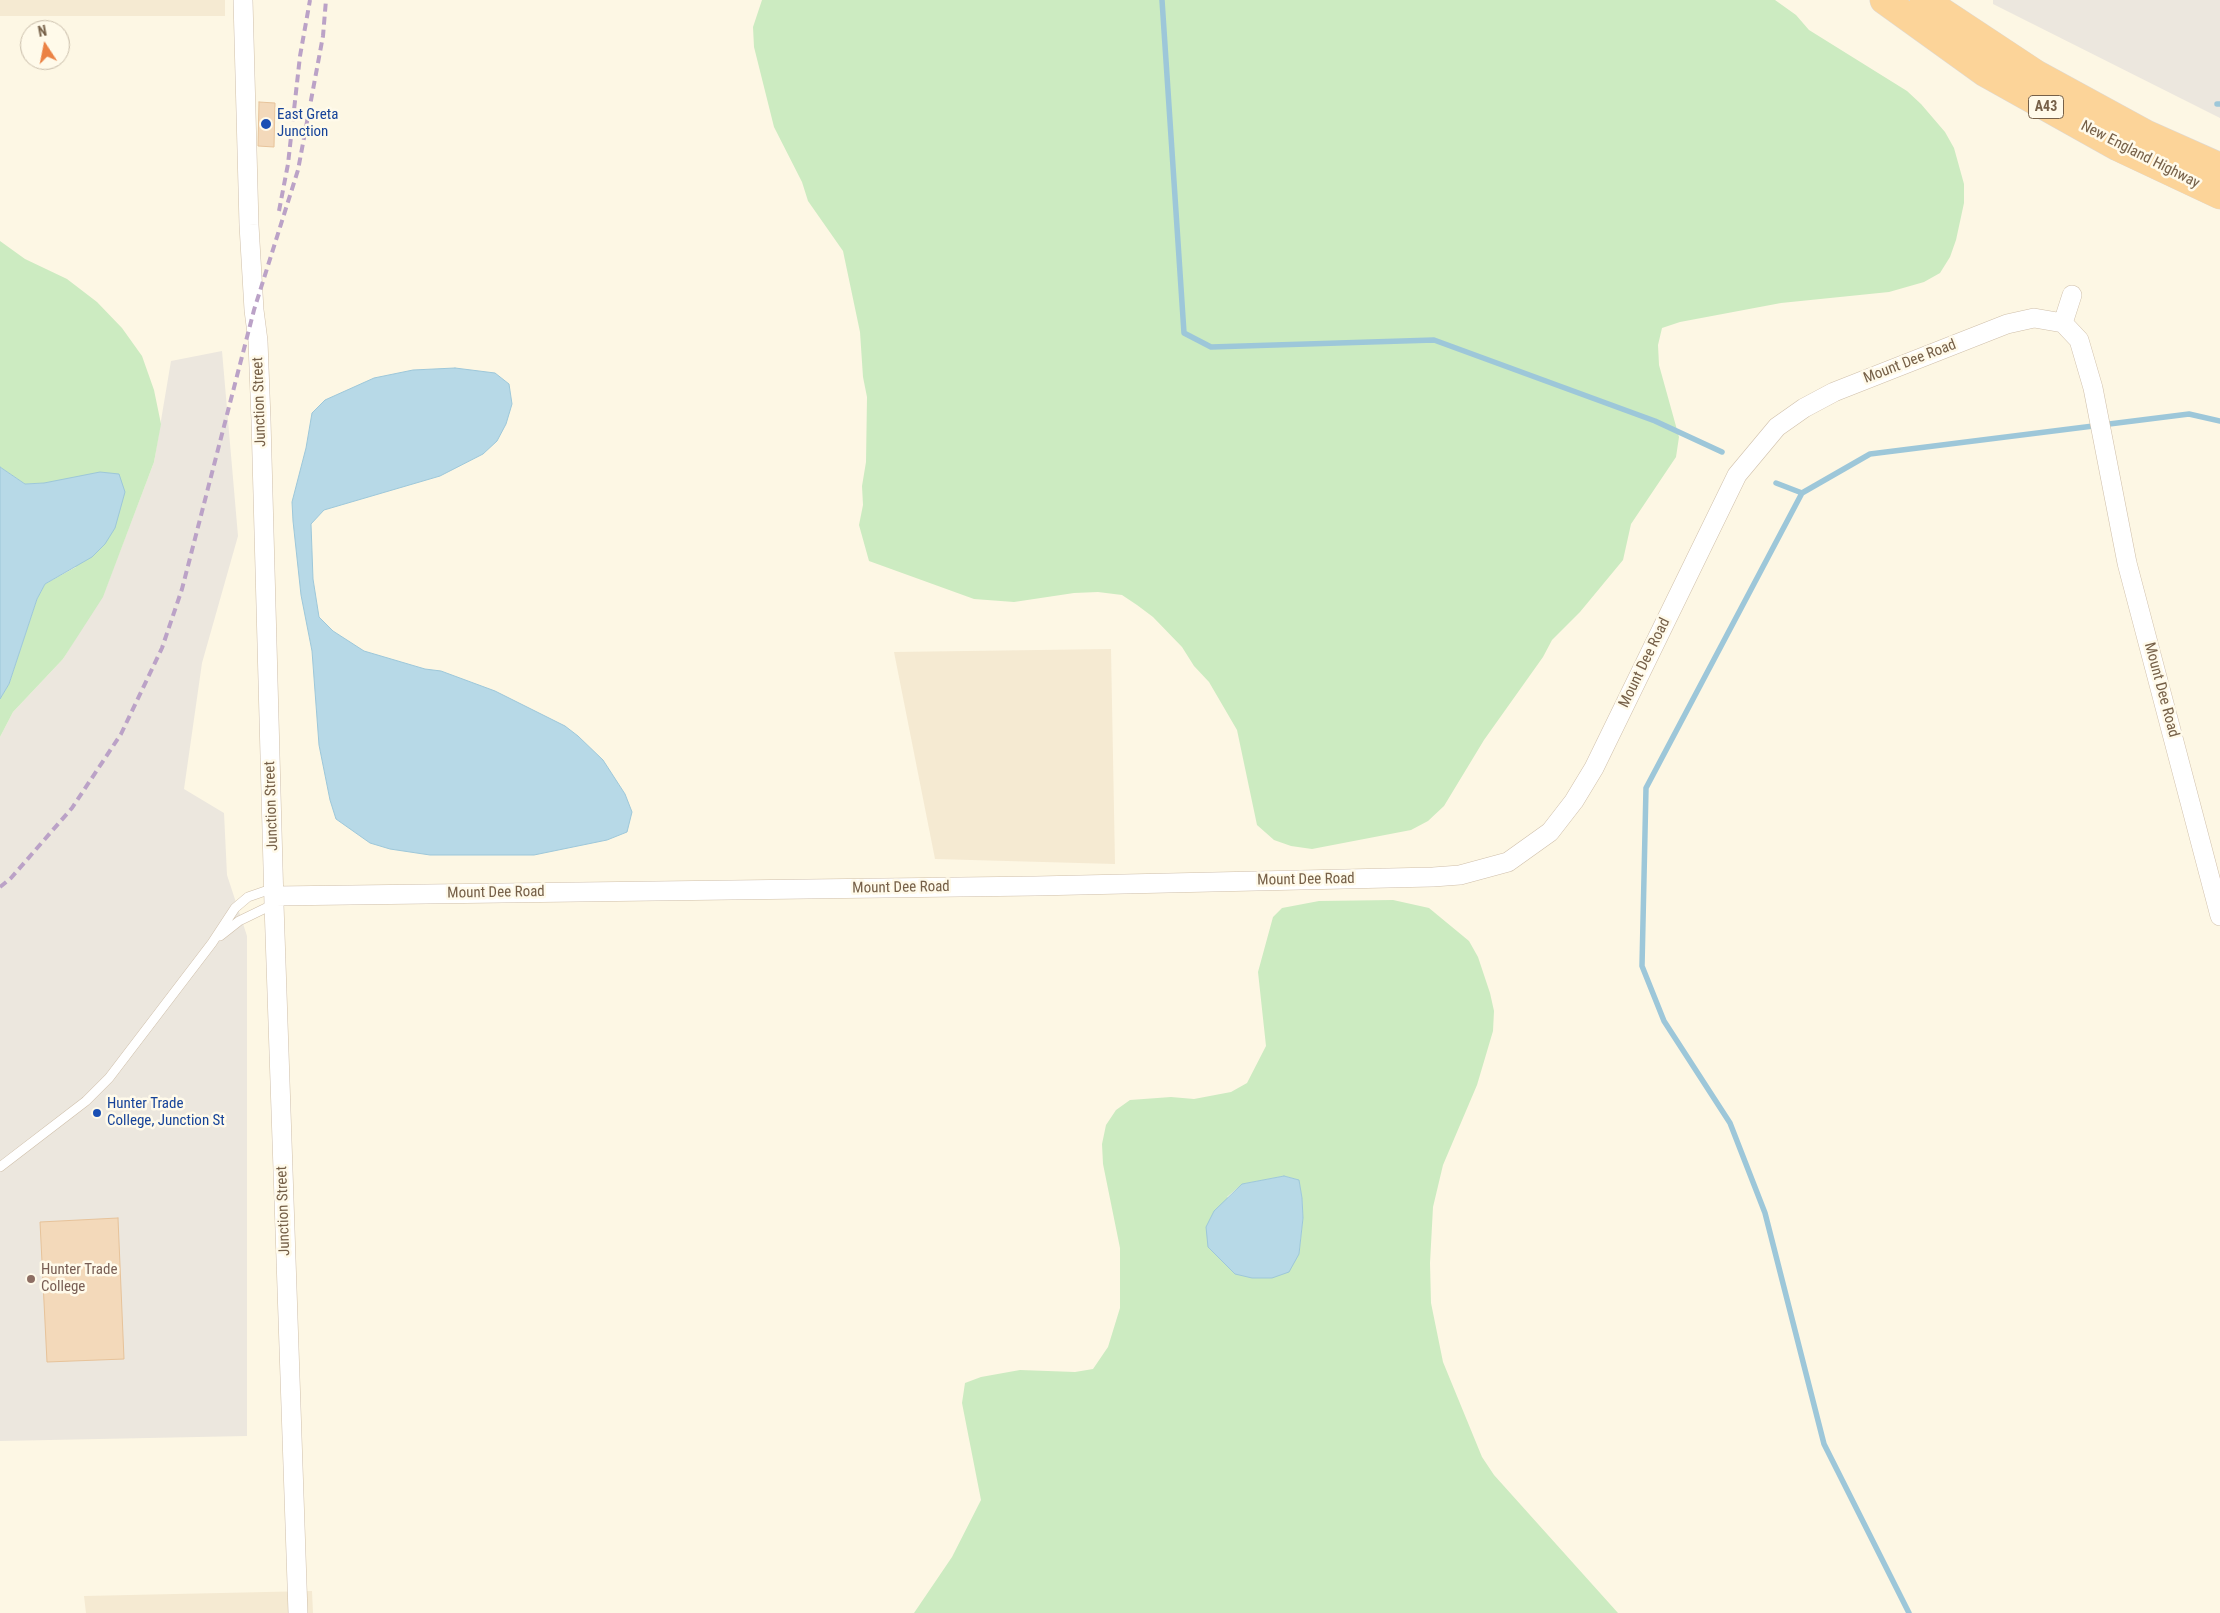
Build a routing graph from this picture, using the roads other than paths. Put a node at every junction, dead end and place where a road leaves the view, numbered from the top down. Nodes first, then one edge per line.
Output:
1 (243, 0) edge
2 (1884, 0) edge
3 (1924, 0) edge
4 (2220, 167) edge
5 (2220, 195) edge
6 (2072, 295) dead end
7 (2063, 323) junction
8 (274, 896) junction
9 (2220, 916) edge
10 (212, 943) junction
11 (0, 1167) edge
12 (298, 1613) edge

1 - 8 street, Junction Street
2 - 5 highway, New England Highway / A43
3 - 4 highway, New England Highway / A43
6 - 7 street
7 - 8 street, Mount Dee Road
7 - 9 street, Mount Dee Road
8 - 10 lane
8 - 10 lane
8 - 12 street, Junction Street
10 - 11 lane

